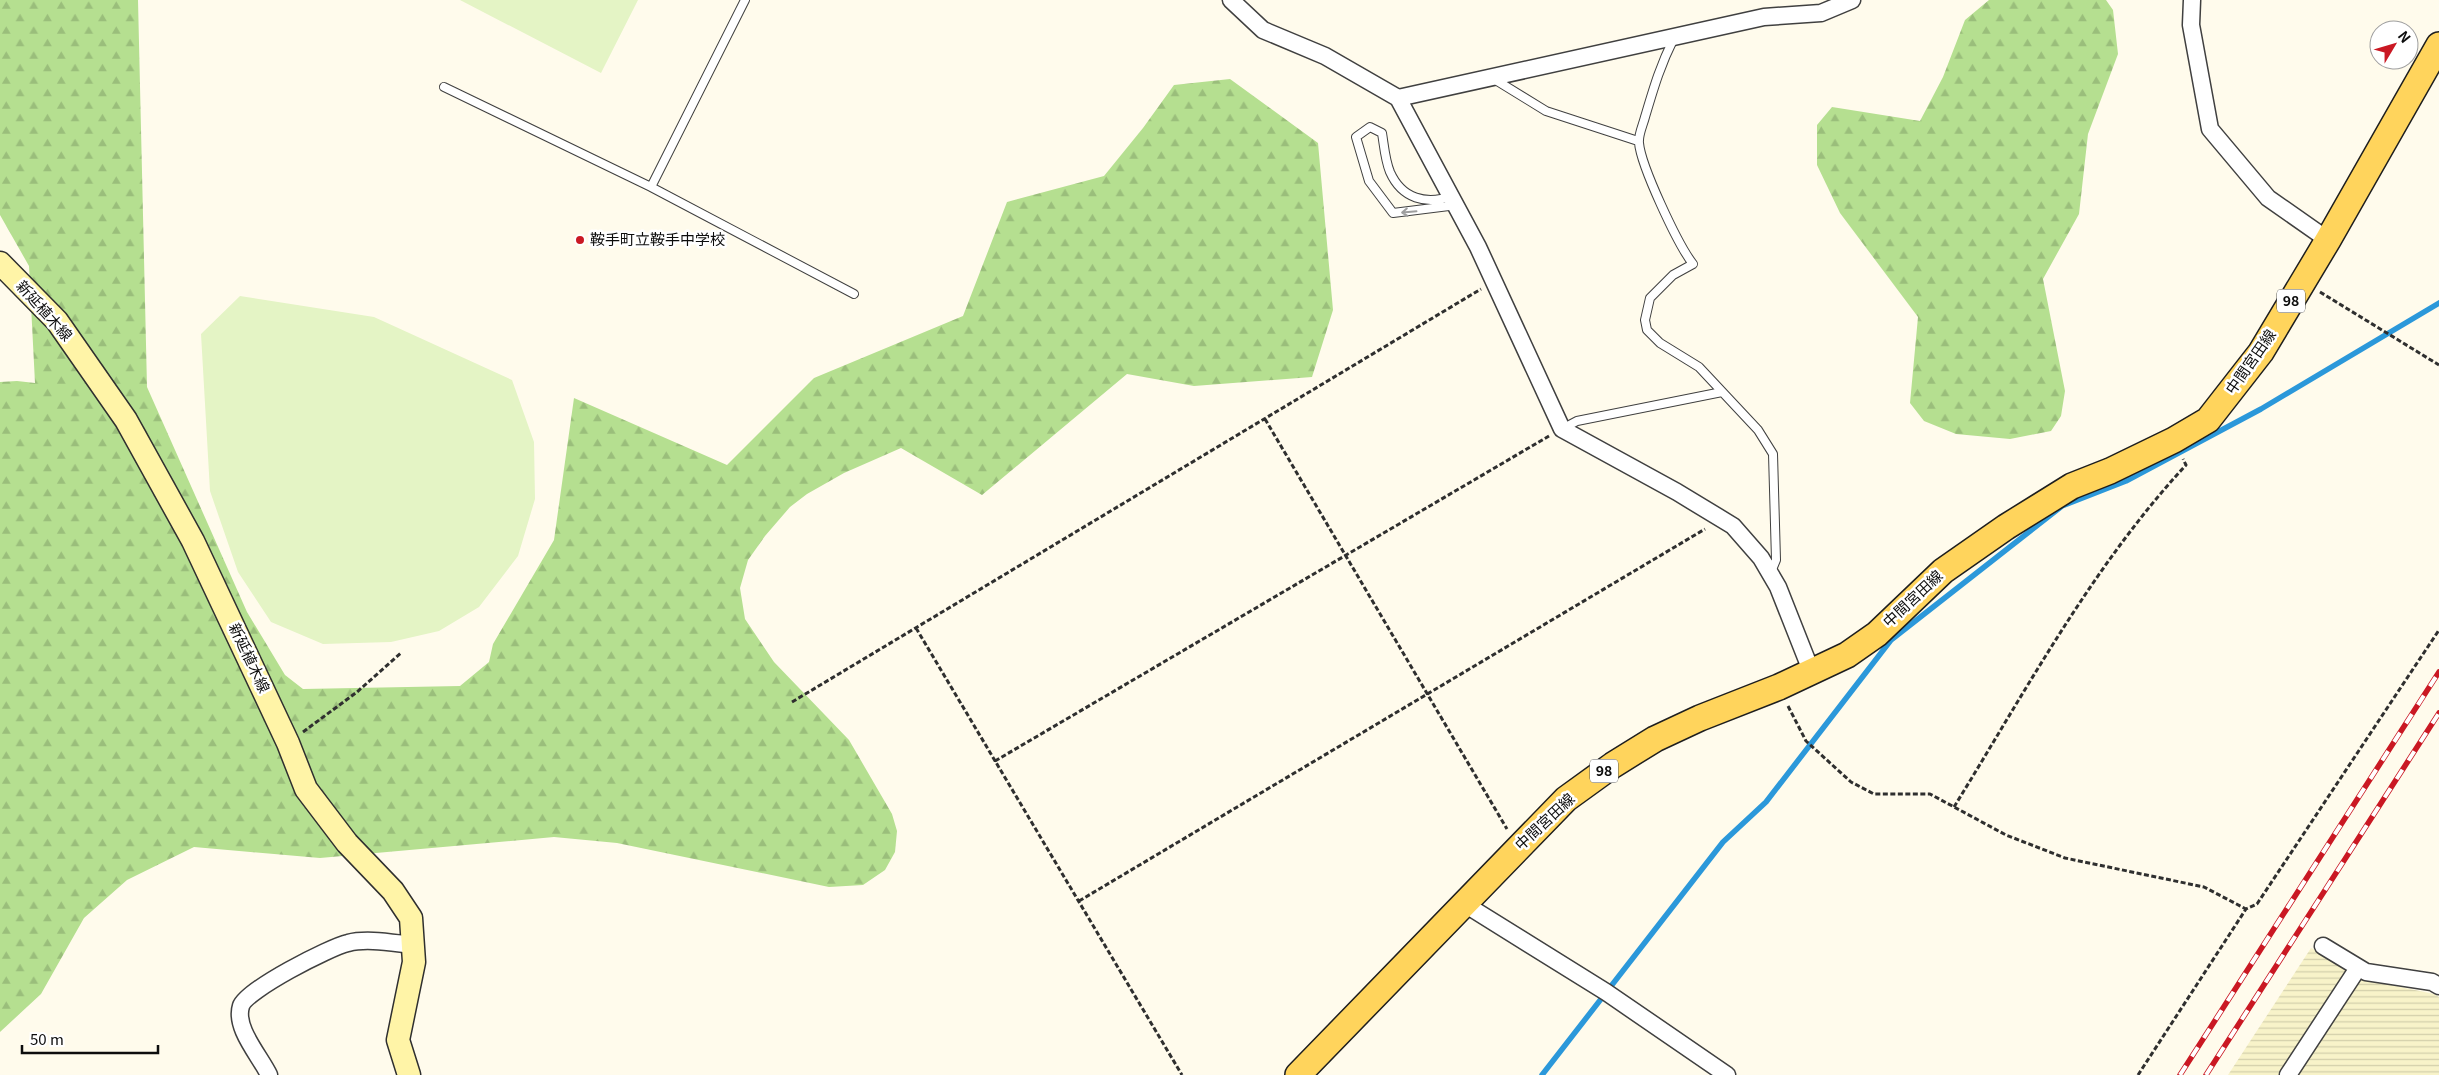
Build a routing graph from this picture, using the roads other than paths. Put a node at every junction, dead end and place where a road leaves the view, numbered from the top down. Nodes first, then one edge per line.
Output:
1 (745, 0) edge
2 (1232, 0) edge
3 (1852, 0) edge
4 (2192, 0) edge
5 (1675, 37) junction
6 (2439, 44) edge
7 (1491, 78) junction
8 (444, 87) dead end
9 (1398, 98) junction
10 (1638, 141) junction
11 (651, 187) junction
12 (1454, 200) junction
13 (2328, 240) junction
14 (0, 263) edge
15 (854, 294) dead end
16 (1722, 392) junction
17 (1562, 429) junction
18 (1770, 574) junction
19 (1812, 673) junction
20 (1463, 903) junction
21 (413, 945) junction
22 (2322, 946) dead end
23 (2358, 968) junction
24 (2439, 986) edge
25 (269, 1075) edge
26 (409, 1075) edge
27 (1298, 1075) edge
28 (1727, 1075) edge
29 (2288, 1075) edge

1 - 11 lane
2 - 9 street
3 - 5 street
4 - 13 street
5 - 7 street
5 - 10 lane
6 - 13 main road, 中間宮田線 / 98
7 - 9 street
7 - 10 lane
8 - 11 lane
9 - 12 street
10 - 16 lane
11 - 15 lane
12 -> 12 lane
12 - 17 street
13 - 19 main road, 中間宮田線 / 98
14 - 21 main road, 新延植木線
16 - 17 lane
16 - 18 lane
17 - 18 street
18 - 19 street
19 - 20 main road, 中間宮田線 / 98
20 - 27 main road, 中間宮田線 / 98
20 - 28 street
21 - 25 street
21 - 26 main road, 新延植木線
22 - 23 street
23 - 24 street
23 - 29 street

